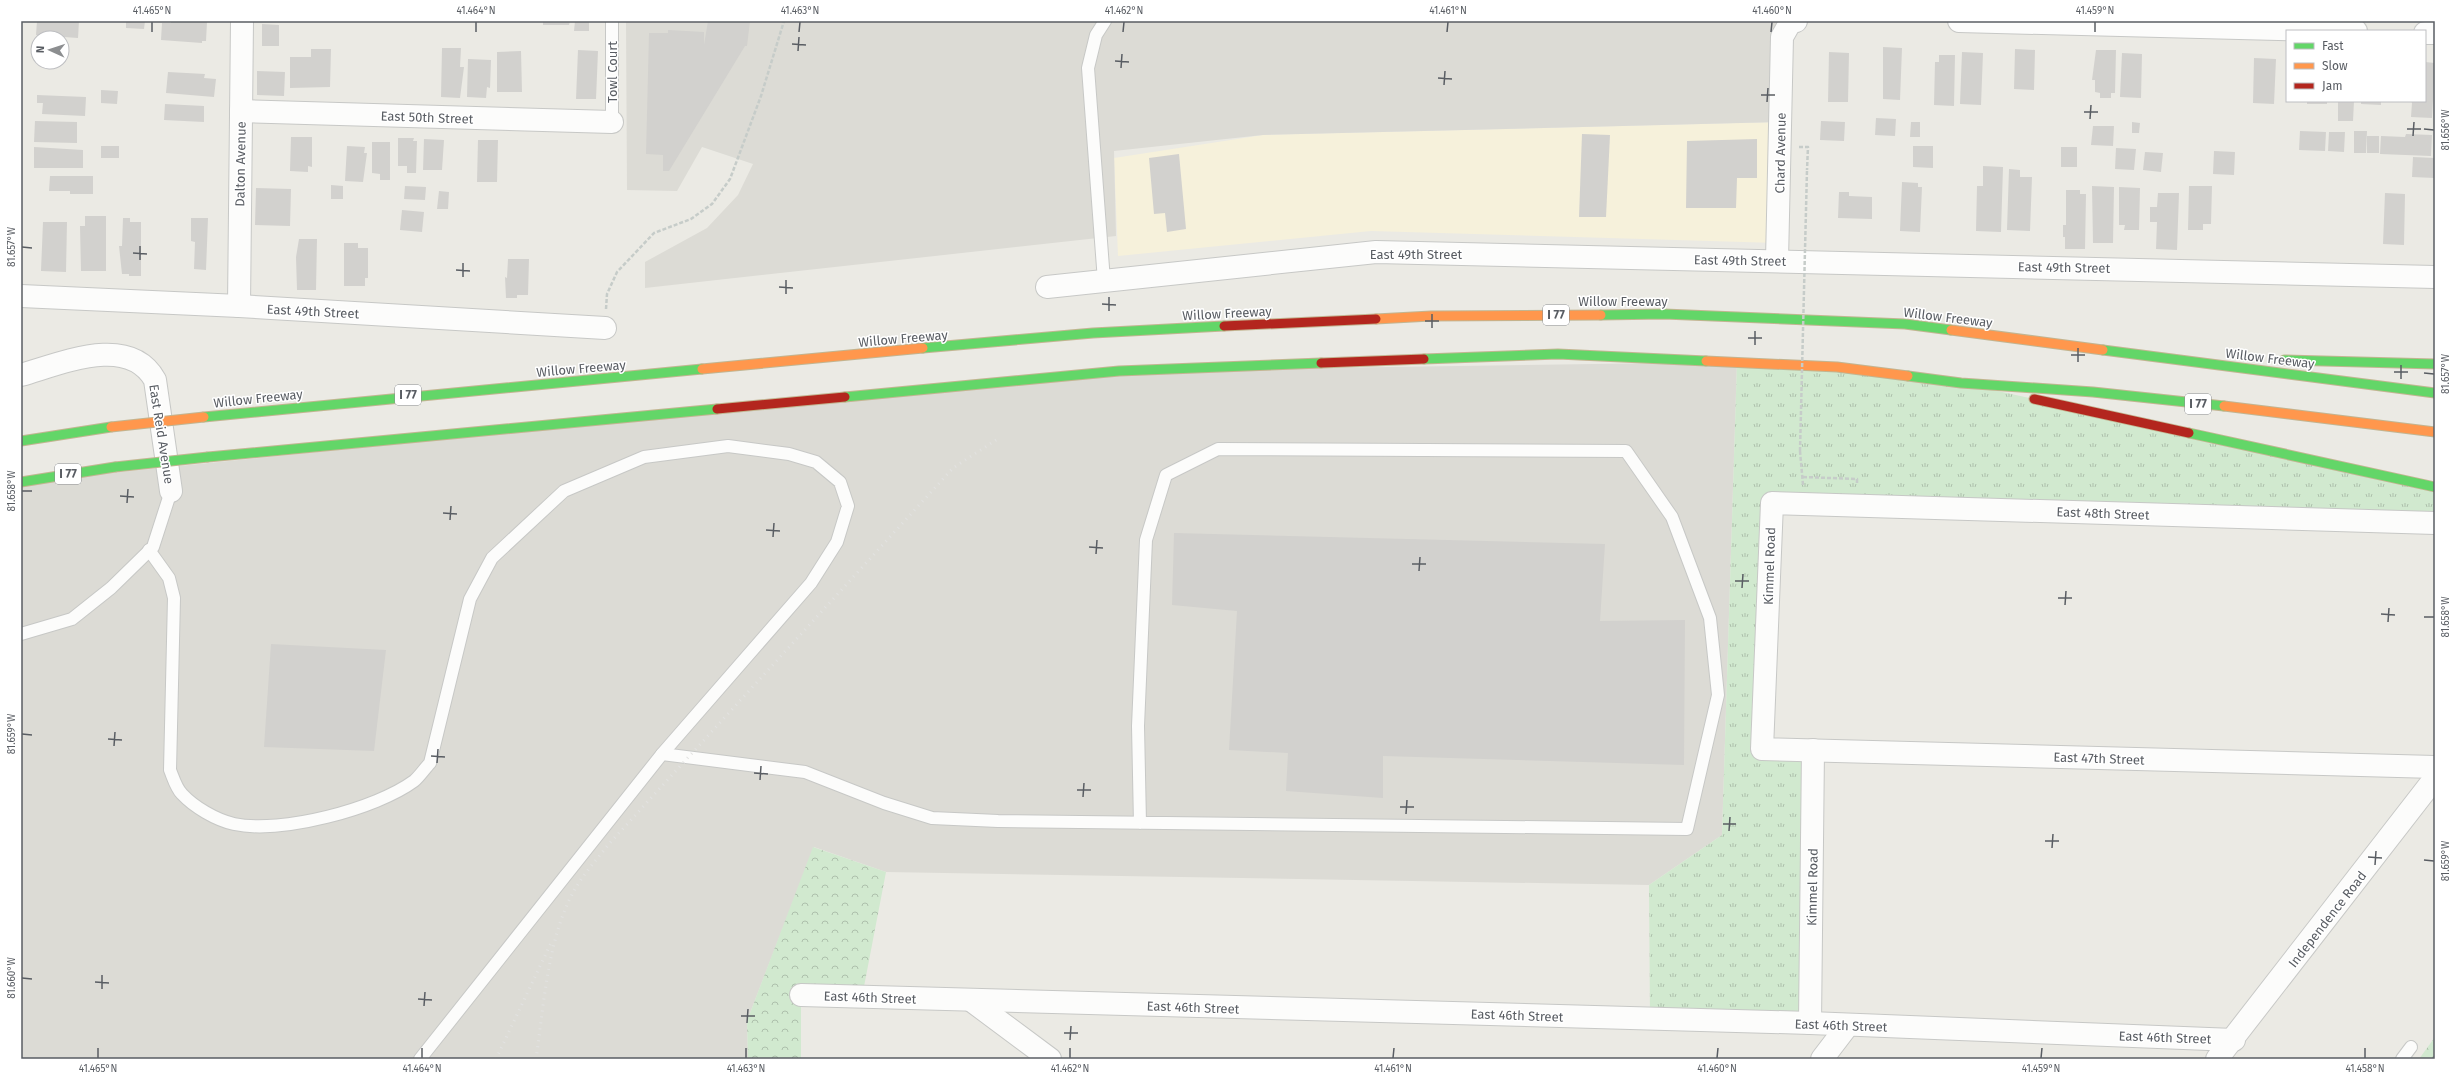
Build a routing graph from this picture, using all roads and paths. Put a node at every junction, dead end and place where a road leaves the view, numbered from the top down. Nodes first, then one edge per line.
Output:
1 (242, 21) edge
2 (612, 21) edge
3 (784, 21) edge
4 (1105, 21) edge
5 (1960, 21) edge
6 (1793, 22) edge
7 (2185, 24) edge
8 (2332, 30) edge
9 (241, 111) junction
10 (612, 122) joint
11 (1795, 147) dead end
12 (1777, 260) junction
13 (2435, 277) edge
14 (1104, 280) junction
15 (1047, 287) dead end
16 (21, 296) edge
17 (239, 306) junction
18 (606, 319) joint
19 (2166, 357) junction
20 (2253, 360) dead end
21 (2277, 360) dead end
22 (2435, 364) edge
23 (21, 375) edge
24 (1961, 383) junction
25 (2435, 393) edge
26 (2435, 432) edge
27 (21, 441) edge
28 (21, 482) edge
29 (2435, 487) edge
30 (171, 491) joint
31 (1856, 491) dead end
32 (1772, 503) joint
33 (2435, 523) edge
34 (149, 550) junction
35 (21, 634) edge
36 (1762, 749) joint
37 (1813, 750) junction
38 (662, 754) junction
39 (2435, 767) edge
40 (2435, 778) edge
41 (1140, 823) junction
42 (801, 995) dead end
43 (972, 1001) junction
44 (1810, 1023) junction
45 (1848, 1025) junction
46 (2234, 1040) junction
47 (2411, 1048) dead end
48 (420, 1059) edge
49 (1050, 1059) edge
50 (1822, 1059) edge
51 (2217, 1059) edge
52 (2402, 1059) edge

1 - 9 street, Dalton Avenue
2 - 10 lane, Towl Court
3 - 18 path
4 - 14 lane
5 - 7 street
6 - 12 street, Chard Avenue
7 - 8 street
9 - 10 street, East 50th Street
9 - 17 street, Dalton Avenue
11 - 31 path, bridge
12 - 13 street, East 49th Street
12 - 14 street, East 49th Street
14 - 15 street, East 49th Street
16 - 17 street, East 49th Street
17 - 18 street, East 49th Street
19 - 20 highway
19 - 25 highway, Willow Freeway / I 77
19 - 27 highway, Willow Freeway / I 77, bridge
21 - 22 highway
23 - 30 street, East Reid Avenue
24 - 26 highway, I 77
24 - 28 highway, I 77, bridge
24 - 29 highway
30 - 34 lane
32 - 33 street, East 48th Street
32 - 36 street, Kimmel Road
34 - 35 lane
34 - 38 lane
36 - 37 street, East 47th Street
37 - 39 street, East 47th Street
37 - 44 street, Kimmel Road
38 - 41 lane
38 - 48 lane
40 - 46 street, Independence Road
41 - 41 lane
42 - 43 street, East 46th Street
43 - 44 street, East 46th Street
43 - 49 street
44 - 45 street, East 46th Street
45 - 46 street, East 46th Street
45 - 50 street
46 - 51 street, Independence Road
47 - 52 lane

